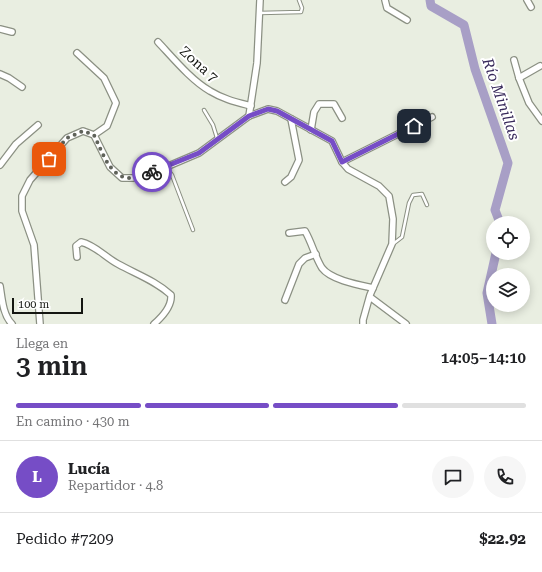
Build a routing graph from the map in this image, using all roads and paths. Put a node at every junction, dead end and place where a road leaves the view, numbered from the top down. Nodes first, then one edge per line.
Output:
1 (260, 0) edge
2 (299, 0) edge
3 (385, 0) edge
4 (527, 0) edge
5 (531, 7) dead end
6 (260, 13) junction
7 (407, 20) dead end
8 (0, 29) edge
9 (12, 32) dead end
10 (158, 42) dead end
11 (77, 53) dead end
12 (514, 60) dead end
13 (540, 66) dead end
14 (0, 74) edge
15 (519, 78) junction
16 (22, 87) dead end
17 (251, 106) junction
18 (204, 110) dead end
19 (249, 116) junction
20 (432, 117) dead end
21 (342, 118) dead end
22 (291, 119) junction
23 (542, 121) edge
24 (38, 125) dead end
25 (311, 130) junction
26 (94, 135) junction
27 (217, 138) junction
28 (342, 162) junction
29 (0, 165) edge
30 (166, 167) junction
31 (285, 182) dead end
32 (428, 205) dead end
33 (193, 230) dead end
34 (289, 233) dead end
35 (392, 244) junction
36 (316, 254) junction
37 (77, 257) dead end
38 (0, 286) edge
39 (373, 288) junction
40 (370, 297) junction
41 (285, 300) dead end
42 (12, 324) edge
43 (40, 324) edge
44 (154, 324) edge
45 (363, 324) edge
46 (406, 324) edge

1 - 6 street
2 - 6 lane
3 - 7 street
4 - 5 street
6 - 17 street
8 - 9 street
10 - 17 street, Zona 7
11 - 26 street
12 - 15 street
13 - 15 street
14 - 16 street
15 - 23 street
17 - 19 street
18 - 27 lane
19 - 22 street
19 - 27 street
20 - 28 street
21 - 25 street
22 - 25 street
22 - 31 street
24 - 29 street
25 - 28 street
26 - 30 street
26 - 43 street
27 - 30 street
28 - 35 street
30 - 33 lane
32 - 35 lane
34 - 36 street
35 - 39 street
36 - 39 street
36 - 41 street
37 - 44 street
38 - 42 street
39 - 40 street
40 - 45 street
40 - 46 street

